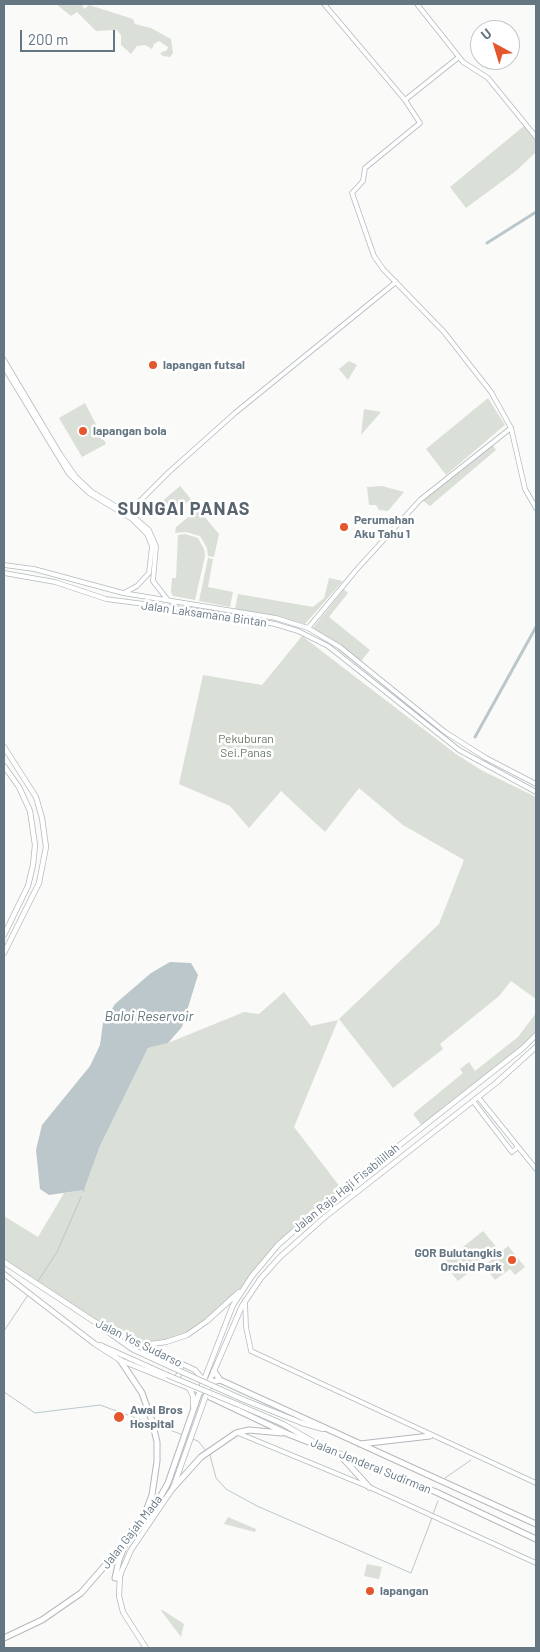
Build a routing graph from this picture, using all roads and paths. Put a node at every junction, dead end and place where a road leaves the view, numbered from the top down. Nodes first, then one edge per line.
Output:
1 (324, 4) edge
2 (417, 4) edge
3 (459, 57) junction
4 (405, 100) junction
5 (536, 137) edge
6 (396, 282) junction
7 (4, 360) edge
8 (4, 367) edge
9 (511, 428) junction
10 (48, 438) junction
11 (536, 508) edge
12 (128, 513) junction
13 (4, 565) edge
14 (4, 573) edge
15 (65, 576) junction
16 (63, 584) junction
17 (124, 593) junction
18 (167, 599) junction
19 (308, 628) junction
20 (4, 747) edge
21 (486, 758) junction
22 (483, 764) junction
23 (4, 766) edge
24 (536, 784) edge
25 (536, 792) edge
26 (12, 920) junction
27 (18, 924) junction
28 (4, 935) edge
29 (4, 953) edge
30 (536, 1036) edge
31 (536, 1047) edge
32 (493, 1071) junction
33 (500, 1079) junction
34 (478, 1097) junction
35 (474, 1101) junction
36 (518, 1146) junction
37 (376, 1164) junction
38 (536, 1168) edge
39 (383, 1172) junction
40 (4, 1262) edge
41 (4, 1274) edge
42 (243, 1288) junction
43 (245, 1301) junction
44 (101, 1326) junction
45 (140, 1344) junction
46 (96, 1345) junction
47 (120, 1360) junction
48 (181, 1364) junction
49 (214, 1371) junction
50 (220, 1380) junction
51 (172, 1381) junction
52 (206, 1385) junction
53 (189, 1388) junction
54 (239, 1389) junction
55 (232, 1407) junction
56 (192, 1412) junction
57 (334, 1432) junction
58 (236, 1433) junction
59 (288, 1434) junction
60 (430, 1436) junction
61 (357, 1443) junction
62 (322, 1447) junction
63 (337, 1452) junction
64 (176, 1471) junction
65 (536, 1483) edge
66 (369, 1487) junction
67 (173, 1488) junction
68 (536, 1524) edge
69 (139, 1525) junction
70 (129, 1538) junction
71 (536, 1539) edge
72 (536, 1563) edge
73 (120, 1575) junction
74 (4, 1638) edge
75 (146, 1648) edge

1 - 4 street
2 - 3 street
3 - 4 street
3 - 5 street
4 - 6 street
6 - 9 street
6 - 12 street
7 - 10 street, Jalan Laksamana Bintan
8 - 10 street, Jalan Laksamana Bintan
9 - 11 street
9 - 19 street
10 - 12 street, Jalan Laksamana Bintan
10 - 17 street, Jalan Laksamana Bintan
12 - 18 street, Jalan Laksamana Bintan
13 - 15 street, Jalan Laksamana Bintan
14 - 16 street, Jalan Laksamana Bintan
15 - 16 street
15 - 17 street, Jalan Laksamana Bintan
16 - 22 street, Jalan Laksamana Bintan
17 - 18 street, Jalan Laksamana Bintan
18 - 19 street, Jalan Laksamana Bintan
19 - 21 street, Jalan Laksamana Bintan
20 - 27 main road
21 - 22 street
21 - 24 street, Jalan Laksamana Bintan
22 - 25 street, Jalan Laksamana Bintan
23 - 26 main road
26 - 27 main road
26 - 28 main road
27 - 29 main road
30 - 32 main road, Jalan Raja Haji Fisabilillah
31 - 33 main road, Jalan Raja Haji Fisabilillah
32 - 33 main road
32 - 37 main road, Jalan Raja Haji Fisabilillah
33 - 34 main road, Jalan Raja Haji Fisabilillah
34 - 35 main road, Jalan Raja Haji Fisabilillah
34 - 36 street
35 - 36 street
35 - 39 main road, Jalan Raja Haji Fisabilillah
36 - 38 street
37 - 39 main road
37 - 42 main road, Jalan Raja Haji Fisabilillah
39 - 43 main road, Jalan Raja Haji Fisabilillah
40 - 44 main road, Jalan Yos Sudarso
41 - 46 main road, Jalan Yos Sudarso
42 - 45 main road
42 - 52 main road, Jalan Raja Haji Fisabilillah
43 - 49 main road, Jalan Raja Haji Fisabilillah
43 - 60 street
44 - 45 main road, Jalan Yos Sudarso
44 - 57 main road, bridge
45 - 48 main road, Jalan Yos Sudarso
46 - 47 main road, Jalan Yos Sudarso
46 - 62 main road, bridge
47 - 51 main road, Jalan Yos Sudarso
47 - 69 highway
48 - 51 main road
48 - 52 main road, Jalan Yos Sudarso
49 - 50 highway
49 - 52 main road, Jalan Raja Haji Fisabilillah
50 - 52 highway
50 - 54 highway, Jalan Jenderal Sudirman
51 - 53 main road, Jalan Yos Sudarso
52 - 53 main road
52 - 55 highway, Jalan Jenderal Sudirman
52 - 56 highway, Jalan Gajah Mada
52 - 64 main road, Jalan Gajah Mada
53 - 56 main road
54 - 55 highway
54 - 57 highway, Jalan Jenderal Sudirman
55 - 59 highway, Jalan Jenderal Sudirman
56 - 64 highway, Jalan Gajah Mada
57 - 61 highway, Jalan Jenderal Sudirman
58 - 59 highway
58 - 66 street
58 - 67 highway
59 - 62 highway, Jalan Jenderal Sudirman
60 - 61 highway
60 - 65 street
61 - 68 highway, Jalan Jenderal Sudirman
62 - 63 highway, Jalan Jenderal Sudirman
63 - 66 highway
63 - 71 highway, Jalan Jenderal Sudirman
64 - 67 main road, Jalan Gajah Mada
64 - 69 highway, Jalan Gajah Mada
66 - 72 street
67 - 73 main road, Jalan Gajah Mada
69 - 70 highway, Jalan Gajah Mada
70 - 73 highway
70 - 74 highway, Jalan Gajah Mada
73 - 75 main road, Jalan Gajah Mada

